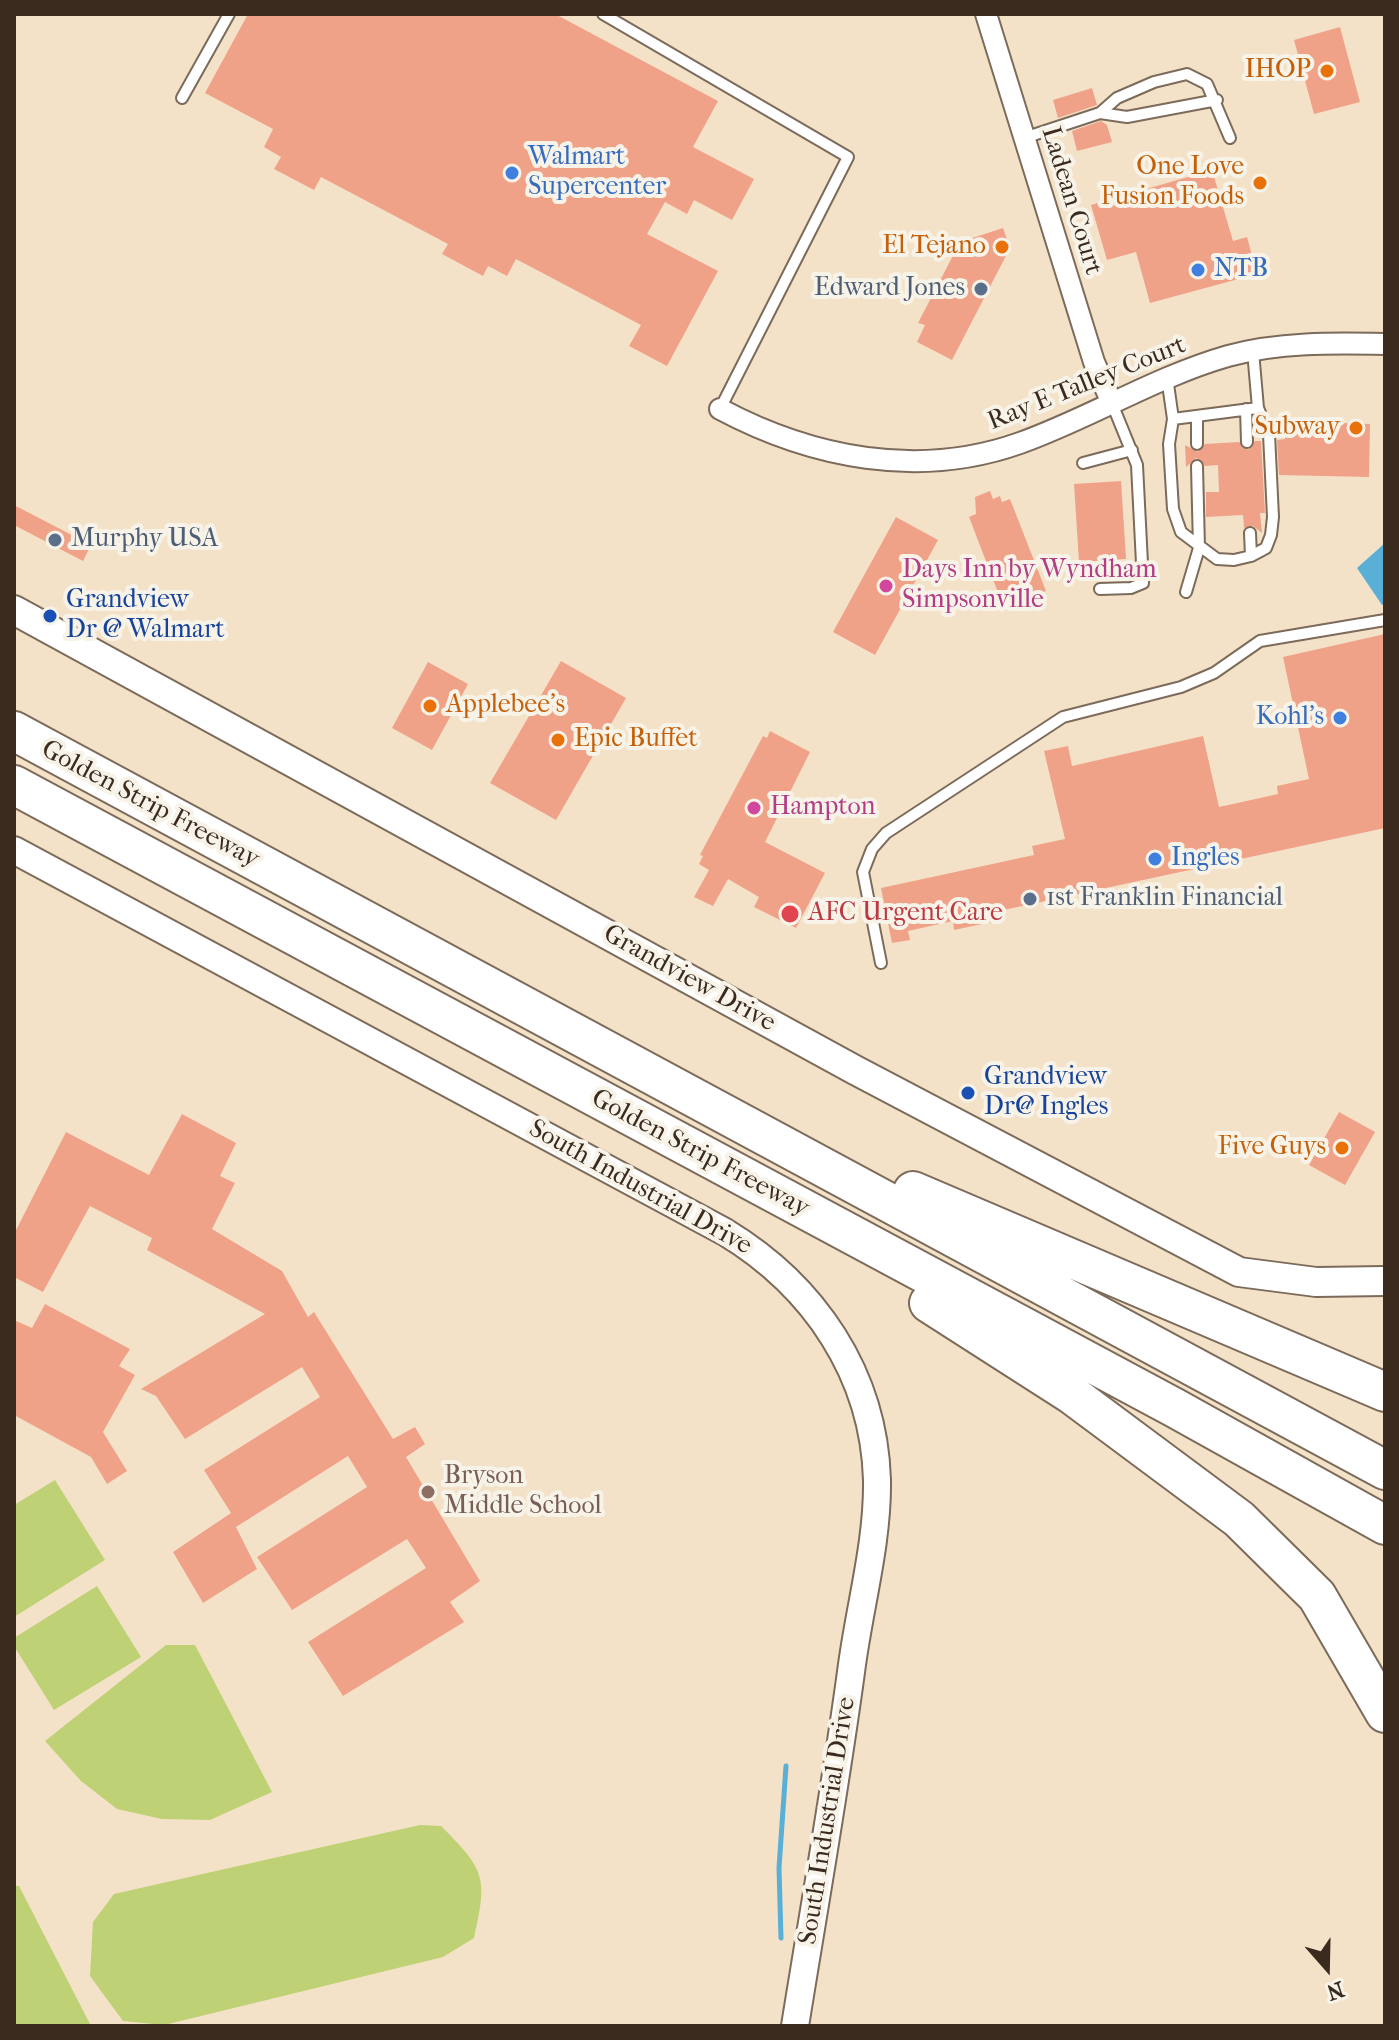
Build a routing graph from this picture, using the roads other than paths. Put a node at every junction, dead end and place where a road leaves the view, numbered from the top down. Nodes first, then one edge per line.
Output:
1 (229, 14) edge
2 (603, 14) edge
3 (986, 14) edge
4 (182, 98) dead end
5 (1217, 100) junction
6 (1100, 113) junction
7 (1024, 138) junction
8 (1230, 138) dead end
9 (1385, 344) edge
10 (1253, 351) junction
11 (1167, 377) junction
12 (1111, 401) junction
13 (1252, 408) junction
14 (720, 409) joint
15 (1197, 417) junction
16 (1173, 419) junction
17 (1247, 442) dead end
18 (1197, 444) dead end
19 (1132, 450) junction
20 (1083, 463) dead end
21 (1197, 466) dead end
22 (1250, 533) dead end
23 (1199, 548) junction
24 (1251, 556) junction
25 (1100, 589) dead end
26 (1186, 592) dead end
27 (14, 610) edge
28 (1385, 620) edge
29 (14, 731) edge
30 (14, 785) edge
31 (14, 850) edge
32 (881, 963) dead end
33 (697, 1099) junction
34 (670, 1138) junction
35 (1385, 1281) edge
36 (1385, 1392) edge
37 (1385, 1470) edge
38 (1385, 1525) edge
39 (1385, 1713) edge
40 (795, 2026) edge

1 - 4 lane
2 - 14 lane
3 - 7 street, Ladean Court
5 - 6 lane
5 - 6 lane
5 - 8 lane
6 - 7 lane
7 - 12 street, Ladean Court
9 - 10 street, Ray E Talley Court
10 - 11 street, Ray E Talley Court
10 - 13 lane
11 - 12 street, Ray E Talley Court
11 - 16 lane
12 - 14 street, Ray E Talley Court
12 - 19 lane
13 - 15 lane
13 - 17 lane
13 - 24 lane
15 - 16 lane
15 - 18 lane
16 - 23 lane
19 - 20 lane
19 - 25 lane
21 - 23 lane
22 - 24 lane
23 - 24 lane
23 - 26 lane
27 - 35 main road, Grandview Drive
28 - 32 lane
29 - 33 highway, Golden Strip Freeway
30 - 34 highway, Golden Strip Freeway
31 - 40 street, South Industrial Drive
33 - 36 highway
33 - 37 highway, Golden Strip Freeway
34 - 38 highway, Golden Strip Freeway
34 - 39 highway

